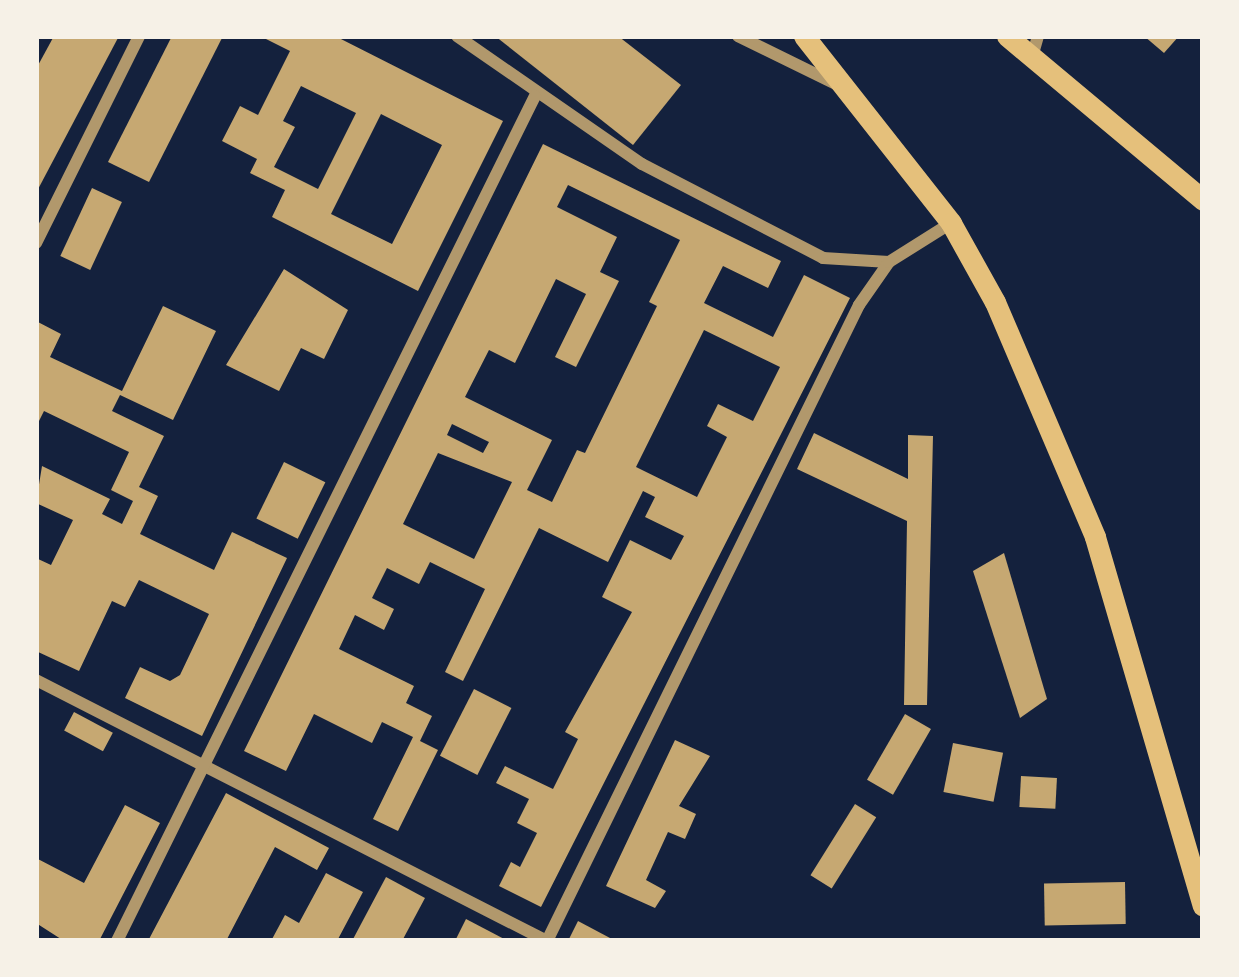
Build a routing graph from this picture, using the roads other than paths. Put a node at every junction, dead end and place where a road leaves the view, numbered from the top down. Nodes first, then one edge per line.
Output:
1 (139, 36) edge
2 (457, 36) edge
3 (738, 36) edge
4 (804, 36) edge
5 (1007, 36) edge
6 (1035, 46) edge
7 (838, 85) junction
8 (535, 96) junction
9 (1203, 200) edge
10 (951, 223) junction
11 (36, 243) edge
12 (889, 262) junction
13 (36, 680) edge
14 (205, 767) junction
15 (1203, 906) edge
16 (116, 941) edge
17 (548, 941) edge

1 - 11 street
2 - 8 street
3 - 7 street
4 - 7 main road
5 - 6 main road
6 - 9 main road
7 - 10 main road
8 - 12 street
8 - 14 street
10 - 12 street
10 - 15 main road
12 - 17 street
13 - 14 street
14 - 16 street
14 - 17 street

